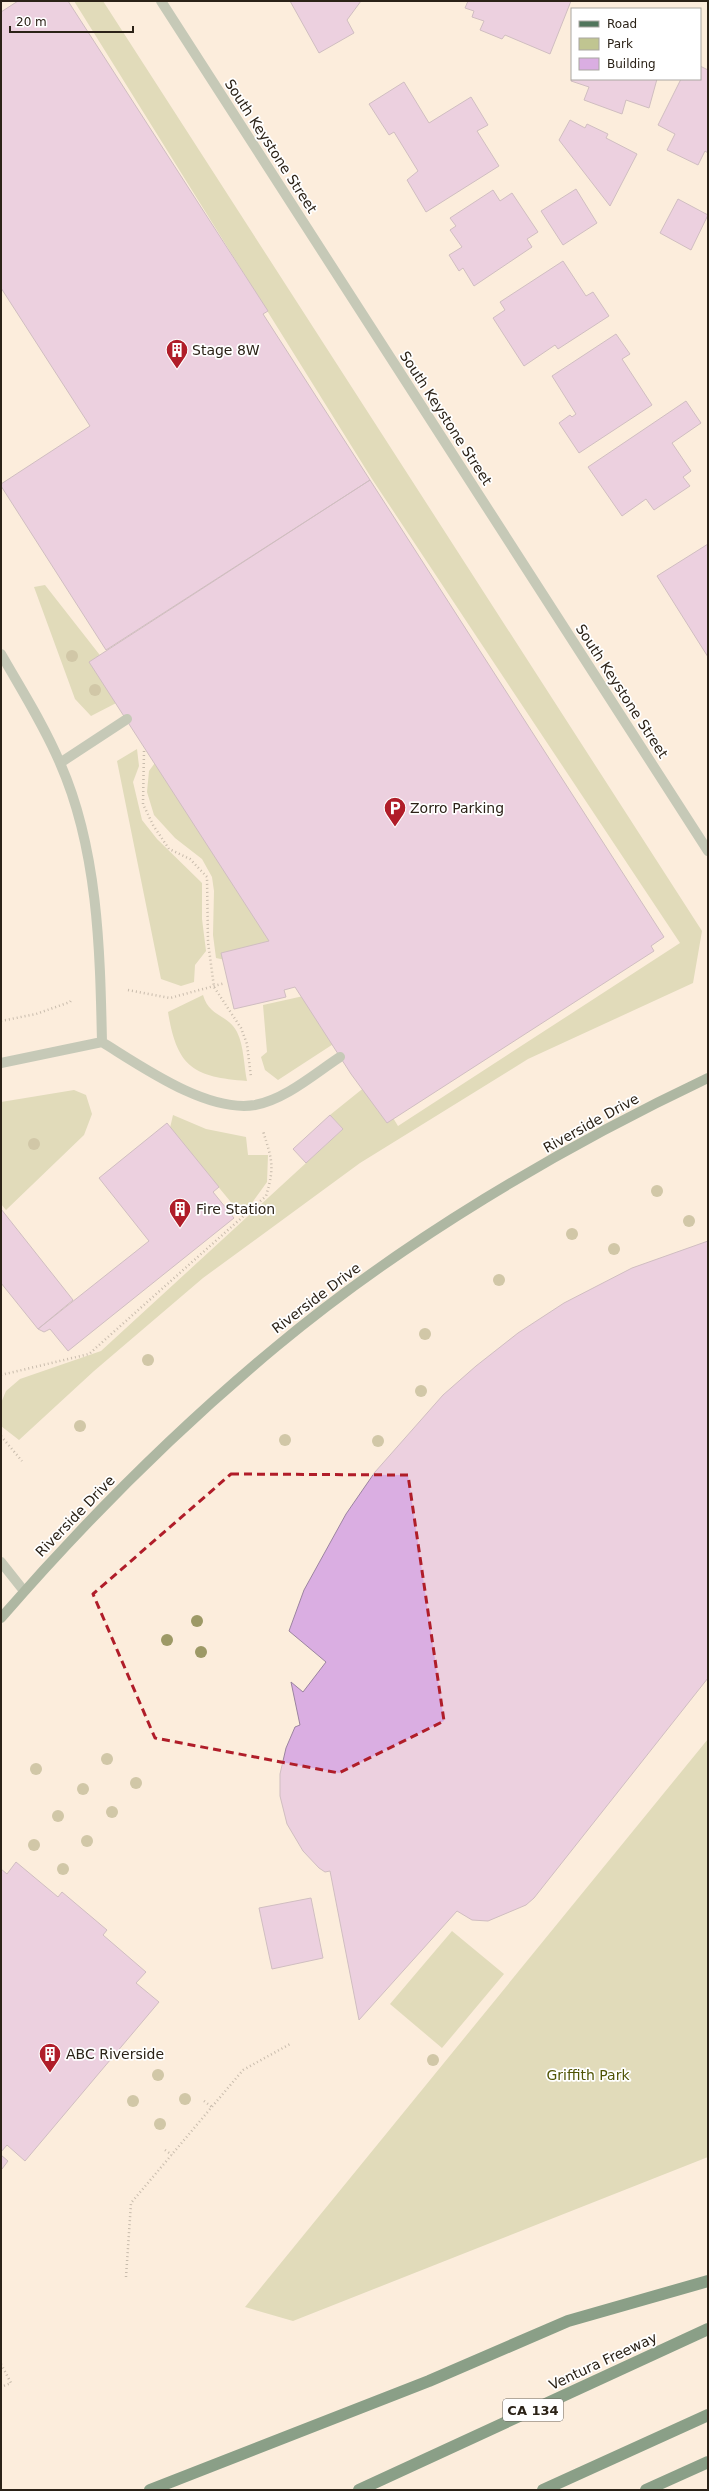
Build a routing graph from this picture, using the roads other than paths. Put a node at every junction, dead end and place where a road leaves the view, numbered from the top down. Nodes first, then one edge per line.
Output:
1 (161, 1) edge
2 (1, 654) edge
3 (127, 719) dead end
4 (60, 763) junction
5 (708, 851) edge
6 (102, 1042) junction
7 (340, 1057) dead end
8 (1, 1063) edge
9 (708, 1078) edge
10 (1, 1562) edge
11 (24, 1591) junction
12 (1, 1618) edge
13 (708, 2281) edge
14 (708, 2329) edge
15 (708, 2415) edge
16 (708, 2462) edge
17 (150, 2490) edge
18 (359, 2490) edge
19 (543, 2490) edge
20 (646, 2490) edge

1 - 5 street, South Keystone Street
2 - 4 street
3 - 4 street
4 - 6 street
6 - 7 street
6 - 8 street
9 - 11 main road, Riverside Drive
10 - 11 street
11 - 12 main road, Riverside Drive
13 - 17 highway
14 - 18 highway, Ventura Freeway / CA 134
15 - 19 highway
16 - 20 highway

